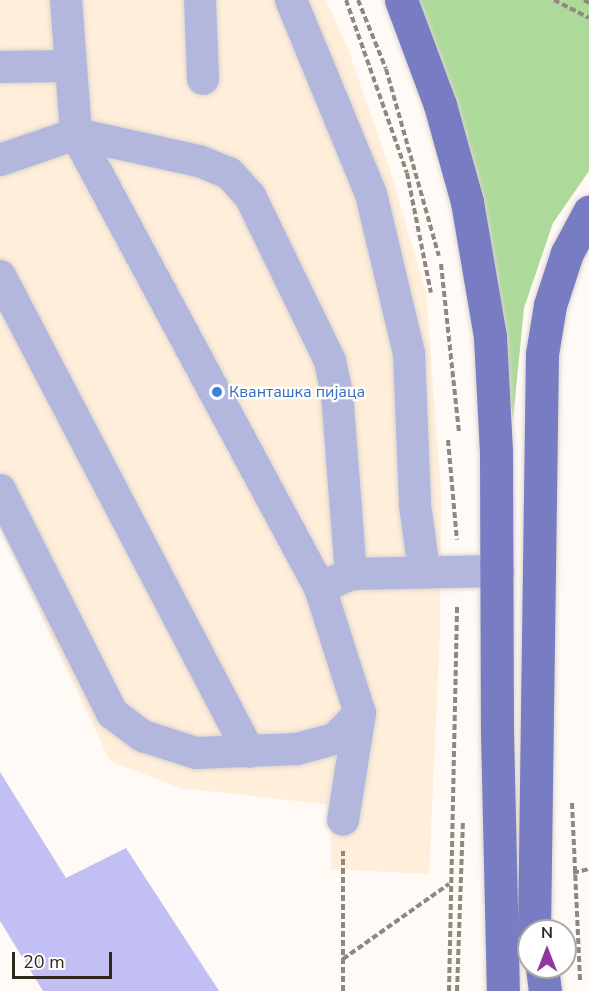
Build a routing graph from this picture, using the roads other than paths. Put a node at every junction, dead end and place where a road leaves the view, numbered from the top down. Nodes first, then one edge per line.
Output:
1 (66, 0) edge
2 (200, 0) edge
3 (291, 0) edge
4 (401, 0) edge
5 (69, 66) junction
6 (0, 67) edge
7 (203, 80) dead end
8 (76, 134) junction
9 (0, 160) edge
10 (589, 212) edge
11 (0, 276) edge
12 (0, 490) edge
13 (424, 570) junction
14 (498, 571) junction
15 (351, 574) junction
16 (321, 588) junction
17 (360, 713) junction
18 (249, 752) junction
19 (343, 820) road end
20 (535, 919) edge
21 (502, 988) edge

1 - 5 lane
2 - 7 lane
3 - 13 lane
4 - 14 main road
5 - 6 lane
5 - 8 lane
8 - 9 lane
8 - 15 lane
8 - 16 lane
10 - 20 main road
11 - 18 lane
12 - 18 lane
13 - 14 lane
13 - 15 lane
14 - 21 main road
15 - 16 lane
16 - 17 lane
17 - 18 lane
17 - 19 lane

